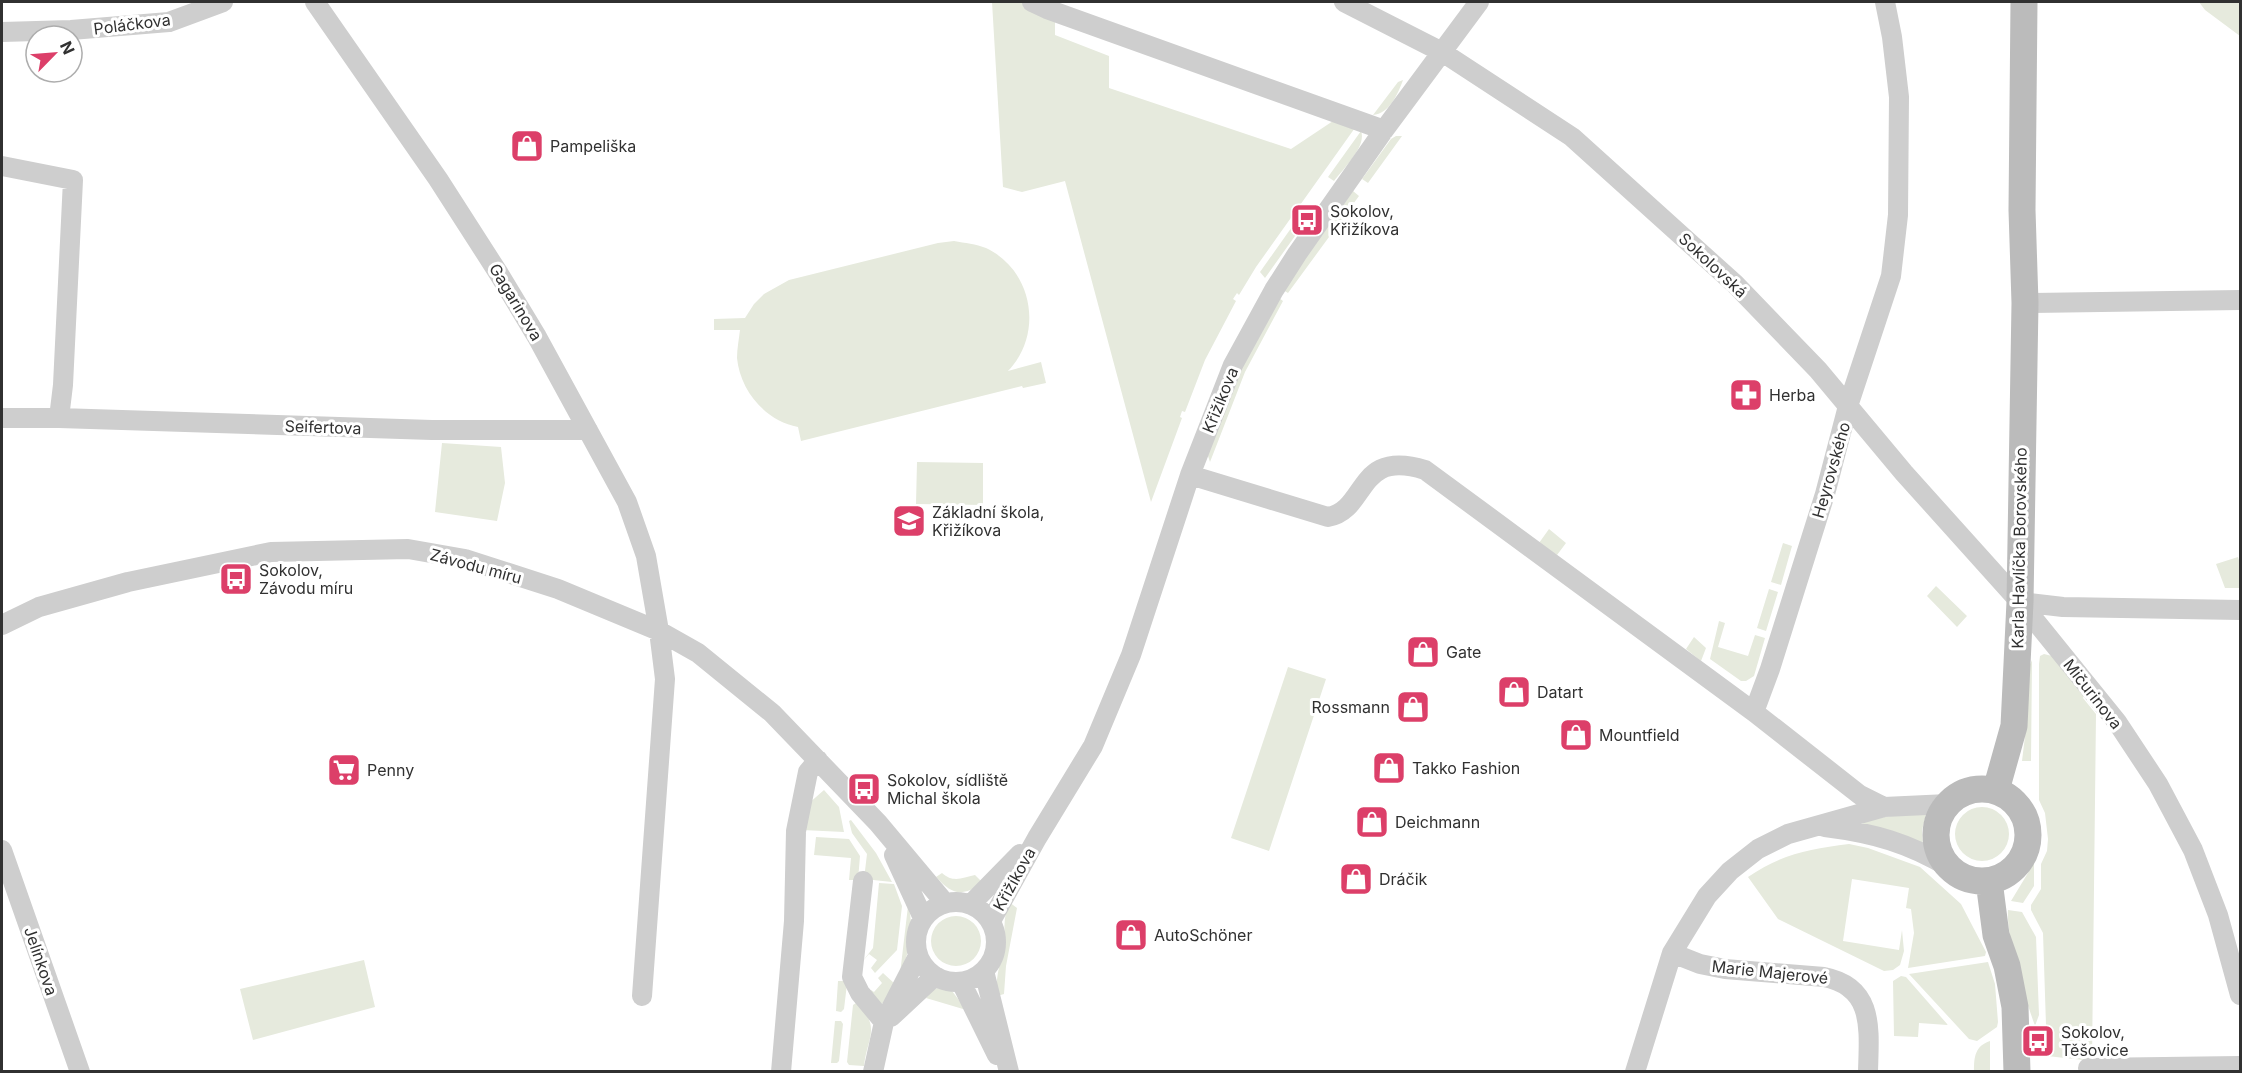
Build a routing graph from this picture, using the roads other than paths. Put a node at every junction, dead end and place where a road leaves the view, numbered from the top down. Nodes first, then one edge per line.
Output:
1 (223, 2) edge
2 (315, 2) edge
3 (1032, 2) edge
4 (1344, 2) edge
5 (1479, 2) edge
6 (1885, 2) edge
7 (2024, 2) edge
8 (2, 32) edge
9 (1442, 52) junction
10 (1384, 130) junction
11 (2, 166) edge
12 (2241, 300) edge
13 (2025, 303) junction
14 (1848, 406) junction
15 (2, 418) edge
16 (59, 418) junction
17 (588, 430) junction
18 (1190, 475) junction
19 (2020, 602) junction
20 (2241, 610) edge
21 (2, 625) edge
22 (659, 631) junction
23 (1754, 712) junction
24 (818, 760) junction
25 (1996, 790) junction
26 (1948, 804) junction
27 (1884, 807) junction
28 (878, 823) junction
29 (1814, 826) junction
30 (1037, 838) junction
31 (2, 850) edge
32 (1950, 868) junction
33 (863, 881) dead end
34 (1989, 881) junction
35 (945, 903) junction
36 (971, 904) junction
37 (923, 918) junction
38 (991, 921) junction
39 (1672, 953) junction
40 (918, 956) junction
41 (984, 971) junction
42 (935, 976) junction
43 (961, 982) junction
44 (2241, 995) edge
45 (642, 996) dead end
46 (884, 1022) junction
47 (2241, 1066) edge
48 (2088, 1068) dead end
49 (80, 1071) edge
50 (781, 1071) edge
51 (873, 1071) edge
52 (1008, 1071) edge
53 (1635, 1071) edge
54 (1868, 1071) edge
55 (2018, 1071) edge

1 - 8 street, Poláčkova
2 - 17 street, Gagarinova
3 - 10 street
4 - 9 street, Sokolovská
5 - 9 street, Křižíkova
6 - 14 street, Heyrovského
7 - 13 street, Karla Havlíčka Borovského
9 - 10 street, Křižíkova
9 - 14 street, Sokolovská
10 - 18 street, Křižíkova
11 - 16 street
12 - 13 street
13 - 19 street, Karla Havlíčka Borovského
14 - 19 street, Sokolovská
14 - 23 street, Heyrovského
15 - 16 street, Seifertova
16 - 17 street, Seifertova
17 - 22 street, Gagarinova
18 - 23 street
18 - 30 street, Křižíkova
19 - 20 street
19 - 25 street, Karla Havlíčka Borovského
19 - 44 street, Mičurinova
21 - 22 street, Závodu míru
22 - 24 street, Závodu míru
22 - 45 street, Gagarinova
23 - 27 street
24 - 28 street, Závodu míru
24 - 50 street
25 - 26 street
25 - 34 street
26 - 27 street
26 - 32 street
27 - 29 street
28 - 35 street, Závodu míru
28 - 37 street, Závodu míru
29 - 32 street
29 - 39 street
30 - 36 street, Křižíkova
30 - 38 street, Křižíkova
31 - 49 street, Jelínkova
32 - 34 street
33 - 46 street
34 - 55 street
35 - 36 street
35 - 37 street
36 - 38 street
37 - 40 street
38 - 41 street
39 - 53 street
39 - 54 street, Marie Majerové
40 - 42 street
40 - 46 street
41 - 43 street
41 - 52 street
42 - 43 street
42 - 46 street
43 - 52 street
46 - 51 street
47 - 48 street

